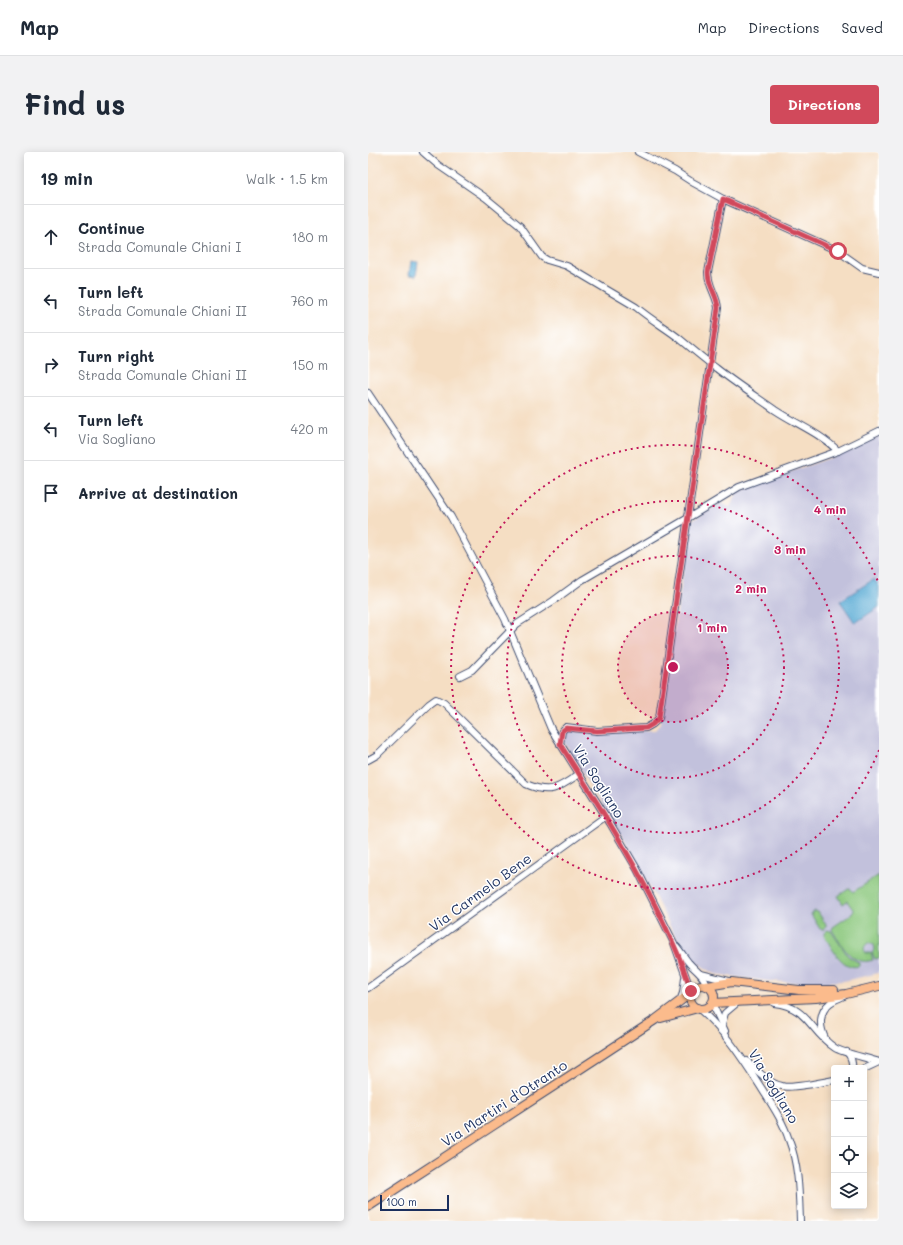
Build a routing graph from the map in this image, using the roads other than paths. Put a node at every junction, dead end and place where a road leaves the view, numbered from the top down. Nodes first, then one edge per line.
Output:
1 (423, 152) edge
2 (638, 152) edge
3 (723, 199) junction
4 (879, 272) edge
5 (710, 363) junction
6 (368, 393) edge
7 (879, 430) edge
8 (838, 451) junction
9 (688, 518) junction
10 (510, 631) junction
11 (460, 676) dead end
12 (560, 744) junction
13 (368, 760) edge
14 (580, 774) junction
15 (606, 816) junction
16 (674, 943) junction
17 (685, 974) junction
18 (701, 974) junction
19 (732, 982) junction
20 (707, 986) junction
21 (875, 987) edge
22 (368, 988) edge
23 (861, 990) junction
24 (691, 992) junction
25 (752, 1000) junction
26 (680, 1001) junction
27 (738, 1001) junction
28 (712, 1003) junction
29 (698, 1008) junction
30 (654, 1020) junction
31 (722, 1024) junction
32 (728, 1038) junction
33 (827, 1041) junction
34 (847, 1052) junction
35 (740, 1055) junction
36 (879, 1062) edge
37 (852, 1065) edge
38 (867, 1068) edge
39 (831, 1080) edge
40 (368, 1207) edge
41 (800, 1221) edge

1 - 5 street
2 - 3 street
3 - 4 street
3 - 5 street
5 - 8 street
5 - 9 street
6 - 10 street, Via Sogliano
7 - 8 street
8 - 9 street
9 - 10 street
9 - 12 street
10 - 11 street
10 - 12 street, Via Sogliano
12 - 14 street, Via Sogliano
13 - 14 street
14 - 15 street, Via Sogliano
15 - 16 street, Via Sogliano
15 - 22 street, Via Carmelo Bene
16 - 17 street, Via Sogliano
16 - 18 street, Via Sogliano
17 - 24 street, Via Sogliano
17 - 26 street, Via Sogliano
18 - 19 street
18 - 20 street, Via Sogliano
19 - 20 main road
19 - 21 main road
20 - 24 main road
20 - 28 main road, Via Sogliano
21 - 23 main road
23 - 25 main road
23 - 33 street
24 - 26 main road, Via Martiri d'Otranto
24 - 29 main road, Via Sogliano
25 - 27 main road
25 - 33 street
26 - 30 main road, Via Martiri d'Otranto
27 - 28 main road
27 - 31 street
28 - 29 main road
28 - 31 street, Via Sogliano
29 - 30 main road, Via Martiri d'Otranto
29 - 32 street, Via Sogliano
30 - 40 main road, Via Martiri d'Otranto
31 - 32 street, Via Sogliano
32 - 35 street, Via Sogliano
33 - 34 street
34 - 36 street
34 - 37 street
35 - 39 street
35 - 41 street, Via Sogliano
36 - 38 street

